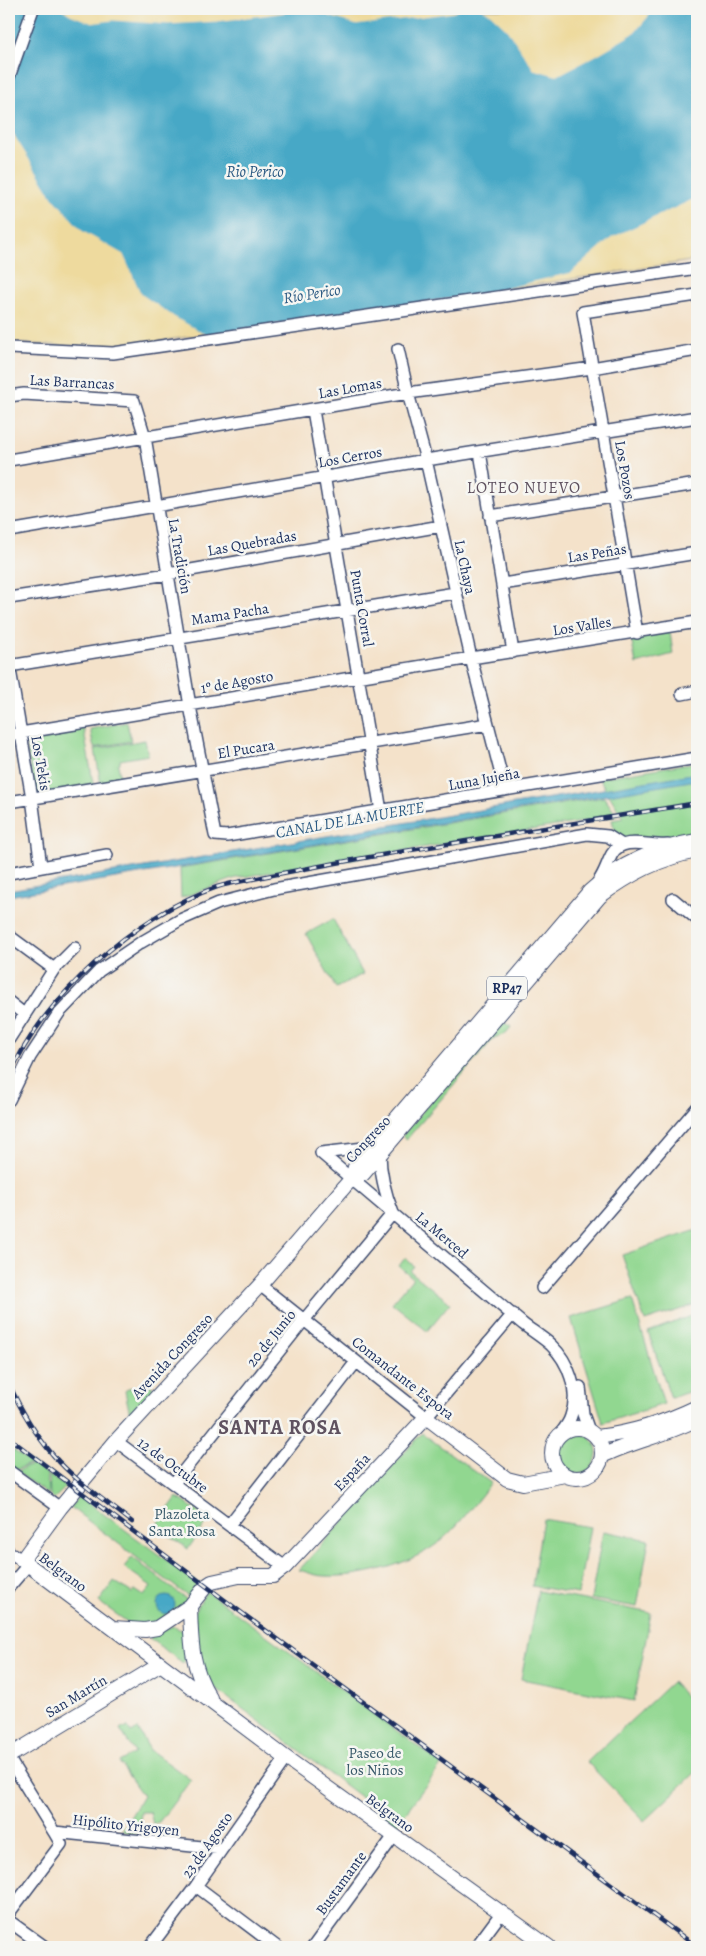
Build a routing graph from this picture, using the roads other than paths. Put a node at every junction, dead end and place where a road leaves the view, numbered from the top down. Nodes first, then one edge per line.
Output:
1 (33, 9) edge
2 (9, 77) edge
3 (697, 268) edge
4 (697, 295) edge
5 (9, 348) edge
6 (398, 349) dead end
7 (697, 350) edge
8 (592, 368) junction
9 (408, 393) junction
10 (9, 396) edge
11 (134, 401) joint
12 (313, 410) junction
13 (697, 417) edge
14 (603, 433) junction
15 (145, 438) junction
16 (480, 452) junction
17 (9, 460) edge
18 (426, 460) junction
19 (324, 477) junction
20 (697, 484) edge
21 (614, 497) junction
22 (155, 506) junction
23 (490, 516) junction
24 (441, 526) junction
25 (9, 530) edge
26 (335, 543) junction
27 (697, 553) edge
28 (626, 564) junction
29 (168, 574) junction
30 (502, 584) junction
31 (455, 593) junction
32 (9, 598) edge
33 (347, 611) junction
34 (697, 622) edge
35 (637, 632) junction
36 (179, 638) junction
37 (513, 652) junction
38 (470, 658) junction
39 (9, 665) edge
40 (359, 677) junction
41 (697, 691) edge
42 (682, 694) dead end
43 (190, 706) junction
44 (488, 724) junction
45 (15, 734) edge
46 (370, 744) junction
47 (697, 758) edge
48 (202, 771) junction
49 (505, 790) junction
50 (32, 798) junction
51 (9, 802) edge
52 (382, 811) junction
53 (215, 835) joint
54 (697, 841) edge
55 (677, 844) junction
56 (622, 845) junction
57 (697, 851) edge
58 (107, 855) dead end
59 (41, 867) junction
60 (9, 873) edge
61 (594, 888) junction
62 (673, 899) dead end
63 (697, 919) edge
64 (9, 936) edge
65 (75, 948) dead end
66 (54, 969) junction
67 (9, 1002) edge
68 (24, 1014) junction
69 (9, 1038) edge
70 (9, 1100) edge
71 (697, 1108) edge
72 (377, 1150) junction
73 (352, 1178) junction
74 (393, 1214) junction
75 (260, 1285) junction
76 (542, 1288) dead end
77 (513, 1314) junction
78 (304, 1320) junction
79 (356, 1362) junction
80 (697, 1407) edge
81 (426, 1418) junction
82 (697, 1419) edge
83 (561, 1433) junction
84 (593, 1434) junction
85 (116, 1441) junction
86 (552, 1455) junction
87 (602, 1456) junction
88 (9, 1471) edge
89 (565, 1475) junction
90 (533, 1480) junction
91 (174, 1483) junction
92 (60, 1508) junction
93 (228, 1525) junction
94 (9, 1552) edge
95 (24, 1563) junction
96 (285, 1567) junction
97 (9, 1587) edge
98 (190, 1606) junction
99 (160, 1626) junction
100 (110, 1627) junction
101 (192, 1646) junction
102 (149, 1656) junction
103 (164, 1667) junction
104 (213, 1703) junction
105 (9, 1758) edge
106 (286, 1758) junction
107 (394, 1836) junction
108 (64, 1839) junction
109 (222, 1849) junction
110 (196, 1886) junction
111 (502, 1912) junction
112 (9, 1913) edge
113 (9, 1921) edge
114 (46, 1947) edge
115 (150, 1947) edge
116 (276, 1947) edge
117 (313, 1947) edge
118 (476, 1947) edge
119 (549, 1947) edge

1 - 2 street
3 - 5 street
4 - 8 street, Los Pozos
6 - 9 street, La Chaya
7 - 8 street, Las Lomas
8 - 9 street, Las Lomas
8 - 14 street, Los Pozos
9 - 12 street, Las Lomas
9 - 18 street, La Chaya
10 - 11 street, Las Barrancas
11 - 15 street, La Tradición
12 - 15 street, Las Lomas
12 - 19 street, Punta Corral
13 - 14 street, Los Cerros
14 - 16 street, Los Cerros
14 - 21 street, Los Pozos
15 - 17 street, Las Lomas
15 - 22 street, La Tradición
16 - 18 street, Los Cerros
16 - 23 street
18 - 19 street, Los Cerros
18 - 24 street, La Chaya
19 - 22 street, Los Cerros
19 - 26 street, Punta Corral
20 - 21 street
21 - 23 street
21 - 28 street, Los Pozos
22 - 25 street, Los Cerros
22 - 29 street, La Tradición
23 - 30 street
24 - 26 street, Las Quebradas
24 - 31 street, La Chaya
26 - 29 street, Las Quebradas
26 - 33 street, Punta Corral
27 - 28 street, Las Peñas
28 - 30 street, Las Peñas
28 - 35 street, Los Pozos
29 - 32 street, Las Quebradas
29 - 36 street, La Tradición
30 - 37 street
31 - 33 street, Mama Pacha
31 - 38 street, La Chaya
33 - 36 street, Mama Pacha
33 - 40 street, Punta Corral
34 - 35 street, Los Valles
35 - 37 street, Los Valles
36 - 39 street, Mama Pacha
36 - 43 street, La Tradición
37 - 38 street, Los Valles
38 - 40 street, 1º de Agosto
38 - 44 street, La Chaya
39 - 45 street, Los Tekis
40 - 43 street, 1º de Agosto
40 - 46 street, Punta Corral
41 - 42 street
43 - 45 street, 1º de Agosto
43 - 48 street, La Tradición
44 - 46 street, El Pucara
44 - 49 street, La Chaya
45 - 50 street, Los Tekis
46 - 48 street, El Pucara
46 - 52 street, Punta Corral
47 - 49 street, Luna Jujeña
48 - 50 street, El Pucara
48 - 53 street, La Tradición
49 - 52 street, Luna Jujeña
50 - 51 street, El Pucara
50 - 59 street, Los Tekis
52 - 53 street, Luna Jujeña
54 - 55 main road, Congreso / RP47
55 - 56 street
55 - 61 main road, Congreso / RP47
56 - 61 street
56 - 70 street
57 - 72 main road, Congreso / RP47
58 - 59 street
59 - 60 street
61 - 72 main road, Congreso / RP47
62 - 63 street
64 - 66 street
65 - 66 street
66 - 68 street
67 - 68 street
68 - 69 street
71 - 76 street
72 - 73 main road, Congreso / RP47
72 - 73 street, La Merced
72 - 74 street
73 - 74 street, La Merced
73 - 75 main road, Avenida Congreso / RP47
74 - 77 street, La Merced
74 - 78 street, 20 de Junio
75 - 78 street, Comandante Espora
75 - 85 main road, Avenida Congreso / RP47
77 - 81 street, España
77 - 83 street
77 - 84 street
78 - 79 street, Comandante Espora
78 - 91 street, 20 de Junio
79 - 81 street, Comandante Espora
79 - 93 street
80 - 84 main road
81 - 90 main road, Comandante Espora
81 - 96 main road, España
82 - 87 main road
83 - 84 main road
83 - 86 main road
84 - 87 main road
85 - 91 street, 12 de Octubre
85 - 92 main road, Avenida Congreso / RP47
86 - 89 main road
86 - 90 main road
87 - 89 main road
88 - 92 street
89 - 90 main road, Comandante Espora
91 - 93 street, 12 de Octubre
92 - 95 main road, Avenida Congreso / RP47
93 - 96 street, 12 de Octubre
94 - 95 street
95 - 97 street
95 - 100 main road, Belgrano
96 - 98 main road, España
98 - 99 main road
98 - 101 main road, Belgrano
99 - 100 main road
99 - 101 main road
99 - 102 main road
100 - 102 main road, Belgrano
101 - 103 main road
101 - 104 main road, Belgrano
102 - 103 main road, Belgrano
103 - 104 main road, Belgrano
103 - 105 main road, San Martín
104 - 106 main road, Belgrano
105 - 108 street, Hipólito Yrigoyen
106 - 107 main road, Belgrano
106 - 109 street, 23 de Agosto
107 - 111 main road, Belgrano
107 - 117 street, Bustamante
108 - 109 street, Hipólito Yrigoyen
108 - 112 street
109 - 110 street, 23 de Agosto
110 - 115 street, 23 de Agosto
110 - 116 street
111 - 118 street
111 - 119 main road, Belgrano
113 - 114 street

